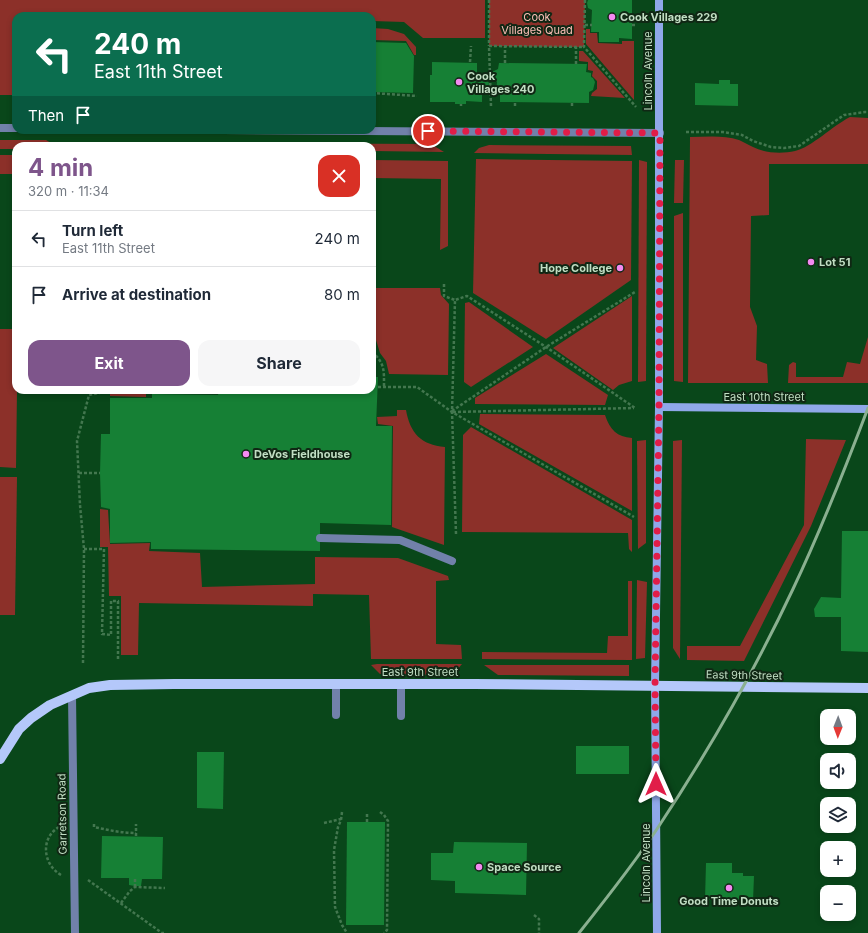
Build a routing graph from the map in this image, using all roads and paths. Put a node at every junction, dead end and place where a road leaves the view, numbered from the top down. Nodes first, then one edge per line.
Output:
1 (489, 0) edge
2 (585, 0) edge
3 (659, 0) edge
4 (585, 25) junction
5 (592, 25) dead end
6 (632, 25) dead end
7 (637, 25) dead end
8 (471, 46) dead end
9 (489, 46) junction
10 (505, 46) junction
11 (576, 47) junction
12 (584, 47) junction
13 (470, 62) dead end
14 (505, 63) dead end
15 (576, 64) dead end
16 (376, 93) edge
17 (417, 96) dead end
18 (515, 102) dead end
19 (491, 106) dead end
20 (515, 106) dead end
21 (636, 107) dead end
22 (868, 112) edge
23 (0, 128) edge
24 (12, 128) edge
25 (376, 131) edge
26 (686, 132) dead end
27 (660, 133) junction
28 (444, 284) dead end
29 (635, 292) dead end
30 (455, 300) junction
31 (546, 347) junction
32 (376, 355) edge
33 (378, 387) dead end
34 (384, 387) junction
35 (94, 394) edge
36 (659, 407) junction
37 (868, 409) edge
38 (452, 412) junction
39 (79, 473) junction
40 (100, 473) dead end
41 (634, 517) dead end
42 (456, 534) dead end
43 (320, 538) dead end
44 (84, 549) junction
45 (452, 562) dead end
46 (118, 660) dead end
47 (83, 663) dead end
48 (336, 684) junction
49 (401, 684) junction
50 (655, 685) junction
51 (868, 688) edge
52 (72, 695) junction
53 (336, 715) dead end
54 (401, 716) dead end
55 (0, 759) edge
56 (342, 812) dead end
57 (367, 812) dead end
58 (380, 812) dead end
59 (342, 818) junction
60 (367, 822) dead end
61 (324, 823) dead end
62 (69, 824) junction
63 (94, 824) dead end
64 (136, 824) dead end
65 (64, 877) dead end
66 (84, 877) dead end
67 (135, 878) dead end
68 (135, 887) junction
69 (165, 888) dead end
70 (121, 903) junction
71 (534, 914) dead end
72 (74, 933) edge
73 (164, 933) edge
74 (347, 933) edge
75 (384, 933) edge
76 (539, 933) edge
77 (657, 933) edge

1 - 9 path
2 - 4 path
3 - 27 street, Lincoln Avenue
4 - 5 path
4 - 12 path
6 - 7 path
8 - 13 path
9 - 10 path
9 - 19 path
10 - 11 path
10 - 14 path
11 - 12 path
11 - 15 path
12 - 21 path
16 - 17 path
18 - 20 path
22 - 26 path
23 - 24 street
25 - 27 street
27 - 36 street, Lincoln Avenue
28 - 30 path
29 - 31 path
30 - 31 path
30 - 38 path
31 - 38 path
31 - 38 path
32 - 34 path
33 - 34 path
34 - 38 path
35 - 39 path
36 - 37 street, East 10th Street
36 - 50 street, Lincoln Avenue
38 - 41 path
38 - 42 path
39 - 40 path
39 - 44 path
43 - 45 street
44 - 46 path
44 - 47 path
48 - 49 main road, East 9th Street
48 - 52 main road, East 9th Street
48 - 53 street
49 - 50 main road, East 9th Street
49 - 54 street
50 - 51 main road, East 9th Street
50 - 77 street, Lincoln Avenue
52 - 55 main road, East 9th Street
52 - 62 street, Garretson Road
56 - 59 path
57 - 60 path
58 - 75 path
59 - 61 path
59 - 74 path
62 - 65 path
62 - 72 street, Garretson Road
63 - 64 path
66 - 70 path
67 - 68 path
68 - 69 path
68 - 70 path
70 - 73 path
71 - 76 path

